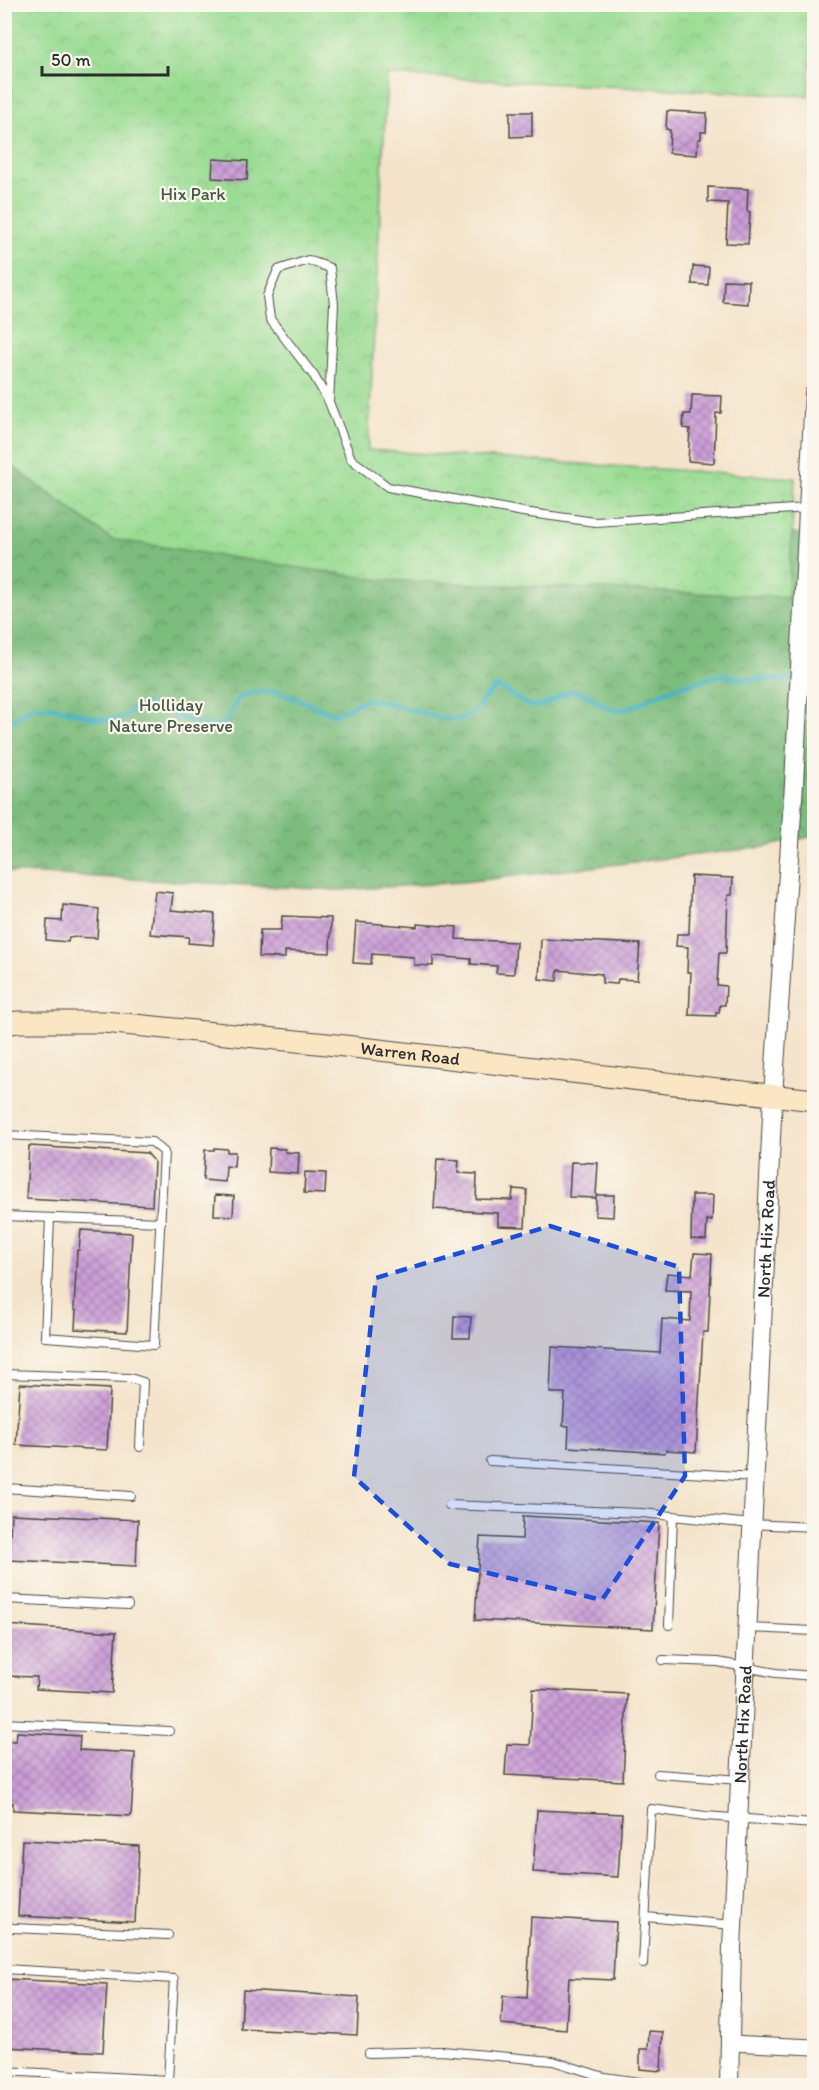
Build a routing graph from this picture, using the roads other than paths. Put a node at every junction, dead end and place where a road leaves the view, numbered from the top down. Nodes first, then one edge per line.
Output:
1 (814, 394) edge
2 (329, 402) junction
3 (808, 508) junction
4 (4, 1024) edge
5 (773, 1096) junction
6 (814, 1100) edge
7 (4, 1135) edge
8 (4, 1216) edge
9 (50, 1218) junction
10 (161, 1222) junction
11 (4, 1374) edge
12 (140, 1447) dead end
13 (490, 1461) dead end
14 (755, 1477) junction
15 (4, 1488) edge
16 (131, 1496) dead end
17 (449, 1505) dead end
18 (673, 1516) junction
19 (752, 1524) junction
20 (814, 1527) edge
21 (4, 1599) edge
22 (128, 1605) dead end
23 (669, 1625) dead end
24 (747, 1628) junction
25 (814, 1631) edge
26 (663, 1660) dead end
27 (745, 1667) junction
28 (814, 1676) edge
29 (4, 1723) edge
30 (169, 1731) dead end
31 (658, 1774) dead end
32 (740, 1780) junction
33 (738, 1818) junction
34 (814, 1824) edge
35 (646, 1917) junction
36 (814, 1922) edge
37 (4, 1925) edge
38 (733, 1925) junction
39 (168, 1935) dead end
40 (643, 1964) dead end
41 (4, 1969) edge
42 (814, 1987) edge
43 (730, 2043) junction
44 (814, 2047) edge
45 (369, 2053) dead end
46 (4, 2071) edge
47 (667, 2085) edge
48 (729, 2085) edge

1 - 3 street, North Hix Road
2 - 2 lane
2 - 3 lane
3 - 5 street, North Hix Road
4 - 5 main road, Warren Road
5 - 6 main road, Warren Road
5 - 14 street, North Hix Road
7 - 10 lane
8 - 9 lane
9 - 10 lane
9 - 10 lane
11 - 12 lane
13 - 14 lane
14 - 19 street, North Hix Road
15 - 16 lane
17 - 18 lane
18 - 19 lane
18 - 23 lane
19 - 20 lane
19 - 24 street, North Hix Road
21 - 22 lane
24 - 25 lane
24 - 27 street, North Hix Road
26 - 27 lane
27 - 28 lane
27 - 32 street, North Hix Road
29 - 30 lane
31 - 32 lane
32 - 33 street, North Hix Road
33 - 34 lane
33 - 35 lane
33 - 38 street, North Hix Road
35 - 38 lane
35 - 40 lane
36 - 42 lane
37 - 39 lane
38 - 43 street, North Hix Road
41 - 46 lane
43 - 44 street
43 - 48 street, North Hix Road
45 - 47 lane

